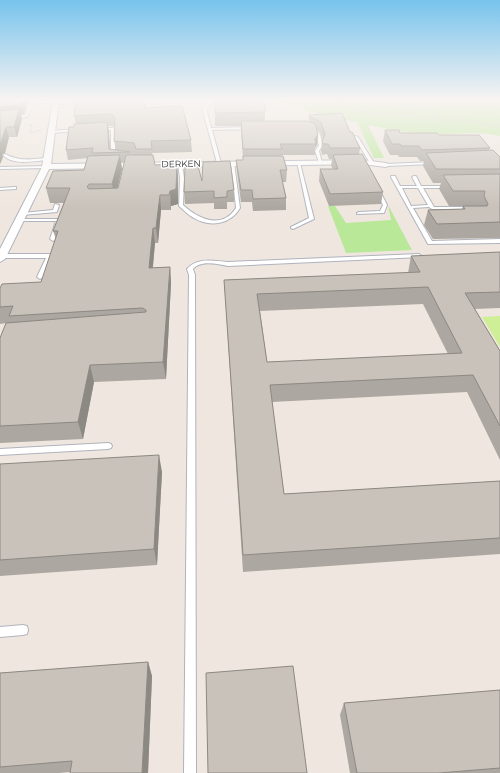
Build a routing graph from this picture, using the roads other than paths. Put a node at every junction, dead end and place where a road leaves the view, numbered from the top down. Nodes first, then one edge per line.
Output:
1 (50, 136) edge
2 (113, 136) edge
3 (211, 136) edge
4 (318, 136) edge
5 (356, 137) edge
6 (5, 155) dead end
7 (122, 156) edge
8 (298, 162) junction
9 (321, 162) junction
10 (46, 163) junction
11 (219, 163) junction
12 (232, 163) junction
13 (440, 163) edge
14 (180, 164) junction
15 (366, 164) junction
16 (386, 165) joint
17 (0, 168) edge
18 (393, 177) dead end
19 (414, 177) dead end
20 (375, 186) edge
21 (452, 186) edge
22 (399, 187) junction
23 (420, 187) junction
24 (14, 188) dead end
25 (0, 189) edge
26 (57, 205) dead end
27 (431, 206) junction
28 (410, 207) junction
29 (477, 210) edge
30 (359, 213) dead end
31 (21, 217) junction
32 (293, 228) dead end
33 (53, 239) edge
34 (500, 241) edge
35 (4, 244) edge
36 (428, 256) edge
37 (1, 257) edge
38 (40, 277) dead end
39 (108, 446) dead end
40 (0, 452) edge
41 (23, 630) dead end
42 (0, 632) edge
43 (190, 773) edge

1 - 10 street
2 - 7 lane
3 - 11 lane
4 - 9 lane
5 - 15 lane
6 - 10 lane
8 - 9 street, DERKEN
8 - 12 street, DERKEN
8 - 32 lane
9 - 15 street, DERKEN
10 - 14 street, DERKEN
10 - 17 lane, DERKEN
10 - 31 street
11 - 12 street, DERKEN
11 - 14 street, DERKEN
12 - 14 lane
13 - 16 lane
15 - 16 street, DERKEN
18 - 22 lane
19 - 23 lane
20 - 30 lane
21 - 23 lane
22 - 23 lane
22 - 28 lane
23 - 27 lane
24 - 25 lane
26 - 31 lane
27 - 28 lane
27 - 29 lane
28 - 34 lane
31 - 33 lane
31 - 35 street
35 - 37 street
36 - 43 lane
37 - 38 lane
39 - 40 lane
41 - 42 lane

